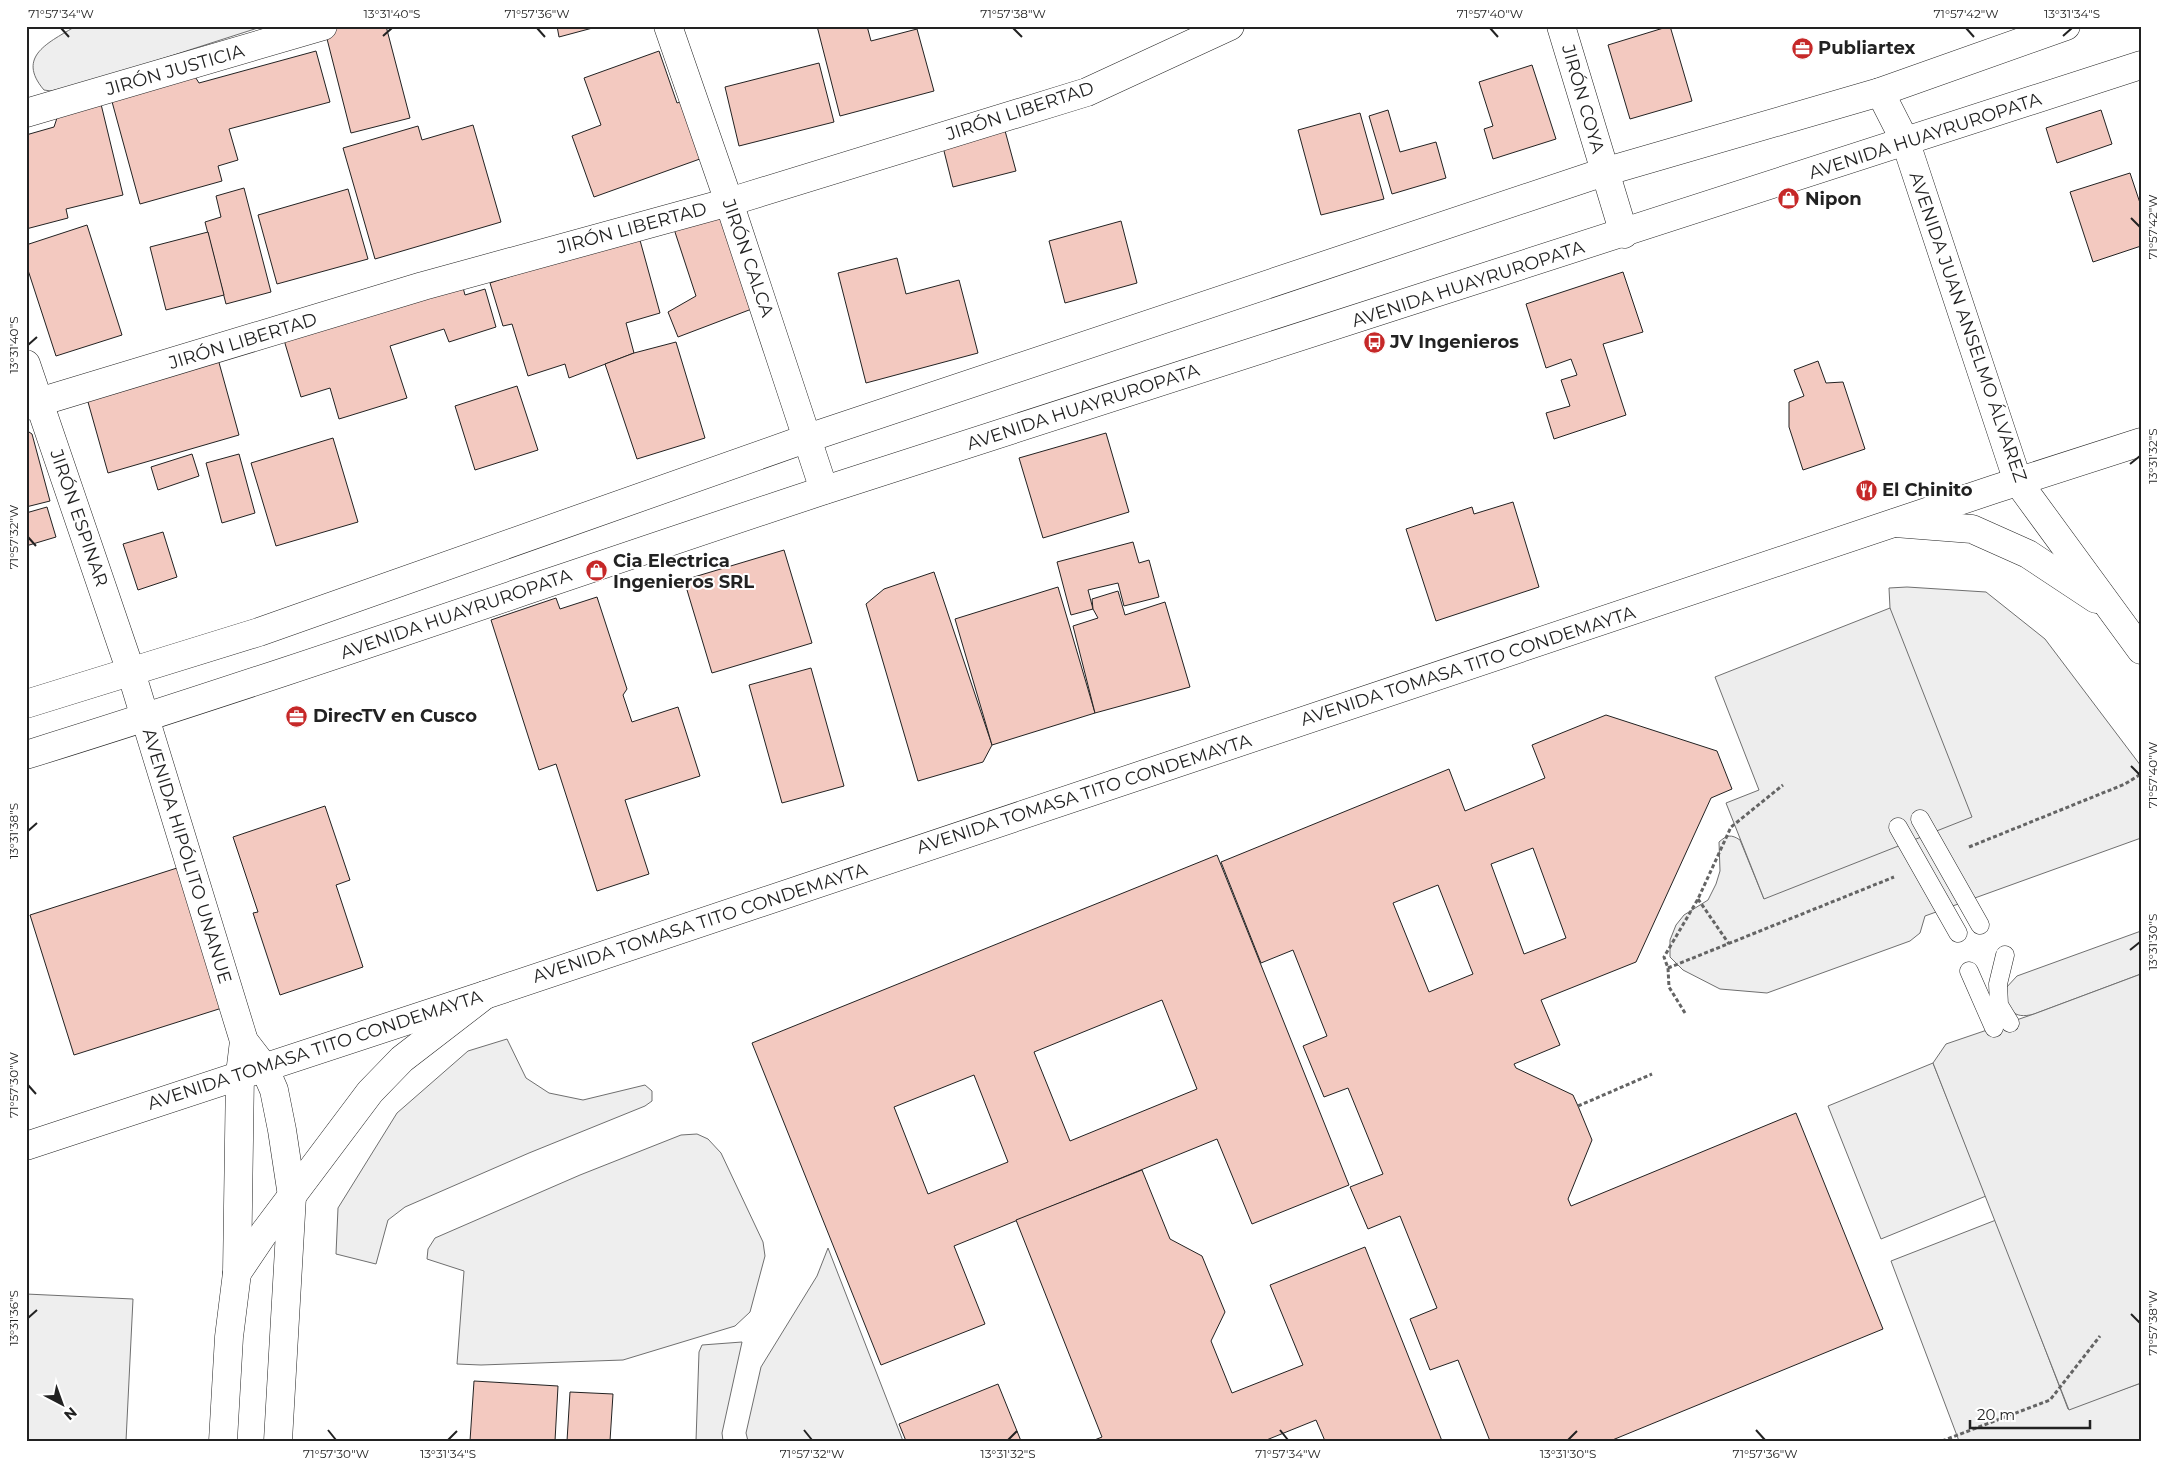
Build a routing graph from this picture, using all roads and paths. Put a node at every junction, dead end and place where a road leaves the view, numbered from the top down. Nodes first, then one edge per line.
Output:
1 (323, 26) edge
2 (668, 26) edge
3 (1230, 26) edge
4 (1561, 26) edge
5 (2066, 26) edge
6 (2141, 65) edge
7 (1880, 92) junction
8 (26, 113) edge
9 (1906, 143) junction
10 (1604, 172) junction
11 (729, 202) junction
12 (1624, 234) junction
13 (26, 364) edge
14 (33, 405) edge
15 (808, 438) junction
16 (2141, 442) edge
17 (2018, 482) junction
18 (824, 490) junction
19 (1895, 523) junction
20 (2112, 610) junction
21 (2141, 650) edge
22 (131, 672) junction
23 (26, 704) edge
24 (145, 718) junction
25 (26, 755) edge
26 (1784, 785) dead end
27 (1920, 819) dead end
28 (1898, 828) dead end
29 (1698, 899) junction
30 (1980, 924) dead end
31 (1958, 934) dead end
32 (1729, 944) dead end
33 (2006, 955) dead end
34 (1969, 971) dead end
35 (485, 995) junction
36 (1685, 1012) dead end
37 (252, 1071) junction
38 (1652, 1074) dead end
39 (1578, 1106) dead end
40 (26, 1146) edge
41 (292, 1196) junction
42 (237, 1274) junction
43 (2100, 1336) dead end
44 (223, 1441) edge
45 (278, 1441) edge
46 (1942, 1441) edge

1 - 8 street, JIRÓN JUSTICIA
2 - 11 street, JIRÓN CALCA
3 - 11 street, JIRÓN LIBERTAD
4 - 10 street, JIRÓN COYA
5 - 7 street
6 - 9 street, AVENIDA HUAYRUROPATA
7 - 9 street, AVENIDA JUAN ANSELMO ÁLVAREZ
7 - 10 street
9 - 12 street, AVENIDA HUAYRUROPATA
9 - 17 street, AVENIDA JUAN ANSELMO ÁLVAREZ
10 - 12 street, JIRÓN COYA
10 - 15 street
11 - 14 street, JIRÓN LIBERTAD
11 - 15 street, JIRÓN CALCA
12 - 18 street, AVENIDA HUAYRUROPATA
13 - 14 street, JIRÓN ESPINAR
14 - 22 street, JIRÓN ESPINAR
15 - 18 street, JIRÓN CALCA
15 - 22 street
16 - 17 street, AVENIDA TOMASA TITO CONDEMAYTA
17 - 19 street, AVENIDA TOMASA TITO CONDEMAYTA
17 - 20 street, AVENIDA JUAN ANSELMO ÁLVAREZ
18 - 24 street, AVENIDA HUAYRUROPATA
19 - 20 street
19 - 35 street, AVENIDA TOMASA TITO CONDEMAYTA
20 - 21 street, AVENIDA JUAN ANSELMO ÁLVAREZ
22 - 23 street
22 - 24 street, AVENIDA HIPÓLITO UNANUE
24 - 25 street, AVENIDA HUAYRUROPATA
24 - 37 street, AVENIDA HIPÓLITO UNANUE
26 - 29 path
27 - 30 lane
28 - 31 lane
29 - 32 path
29 - 36 path
33 - 34 lane
35 - 37 street, AVENIDA TOMASA TITO CONDEMAYTA
35 - 41 street
37 - 40 street, AVENIDA TOMASA TITO CONDEMAYTA
37 - 41 street
37 - 42 street, AVENIDA HIPÓLITO UNANUE
38 - 39 path
41 - 42 street
41 - 45 street
42 - 44 street, AVENIDA HIPÓLITO UNANUE
43 - 46 path

